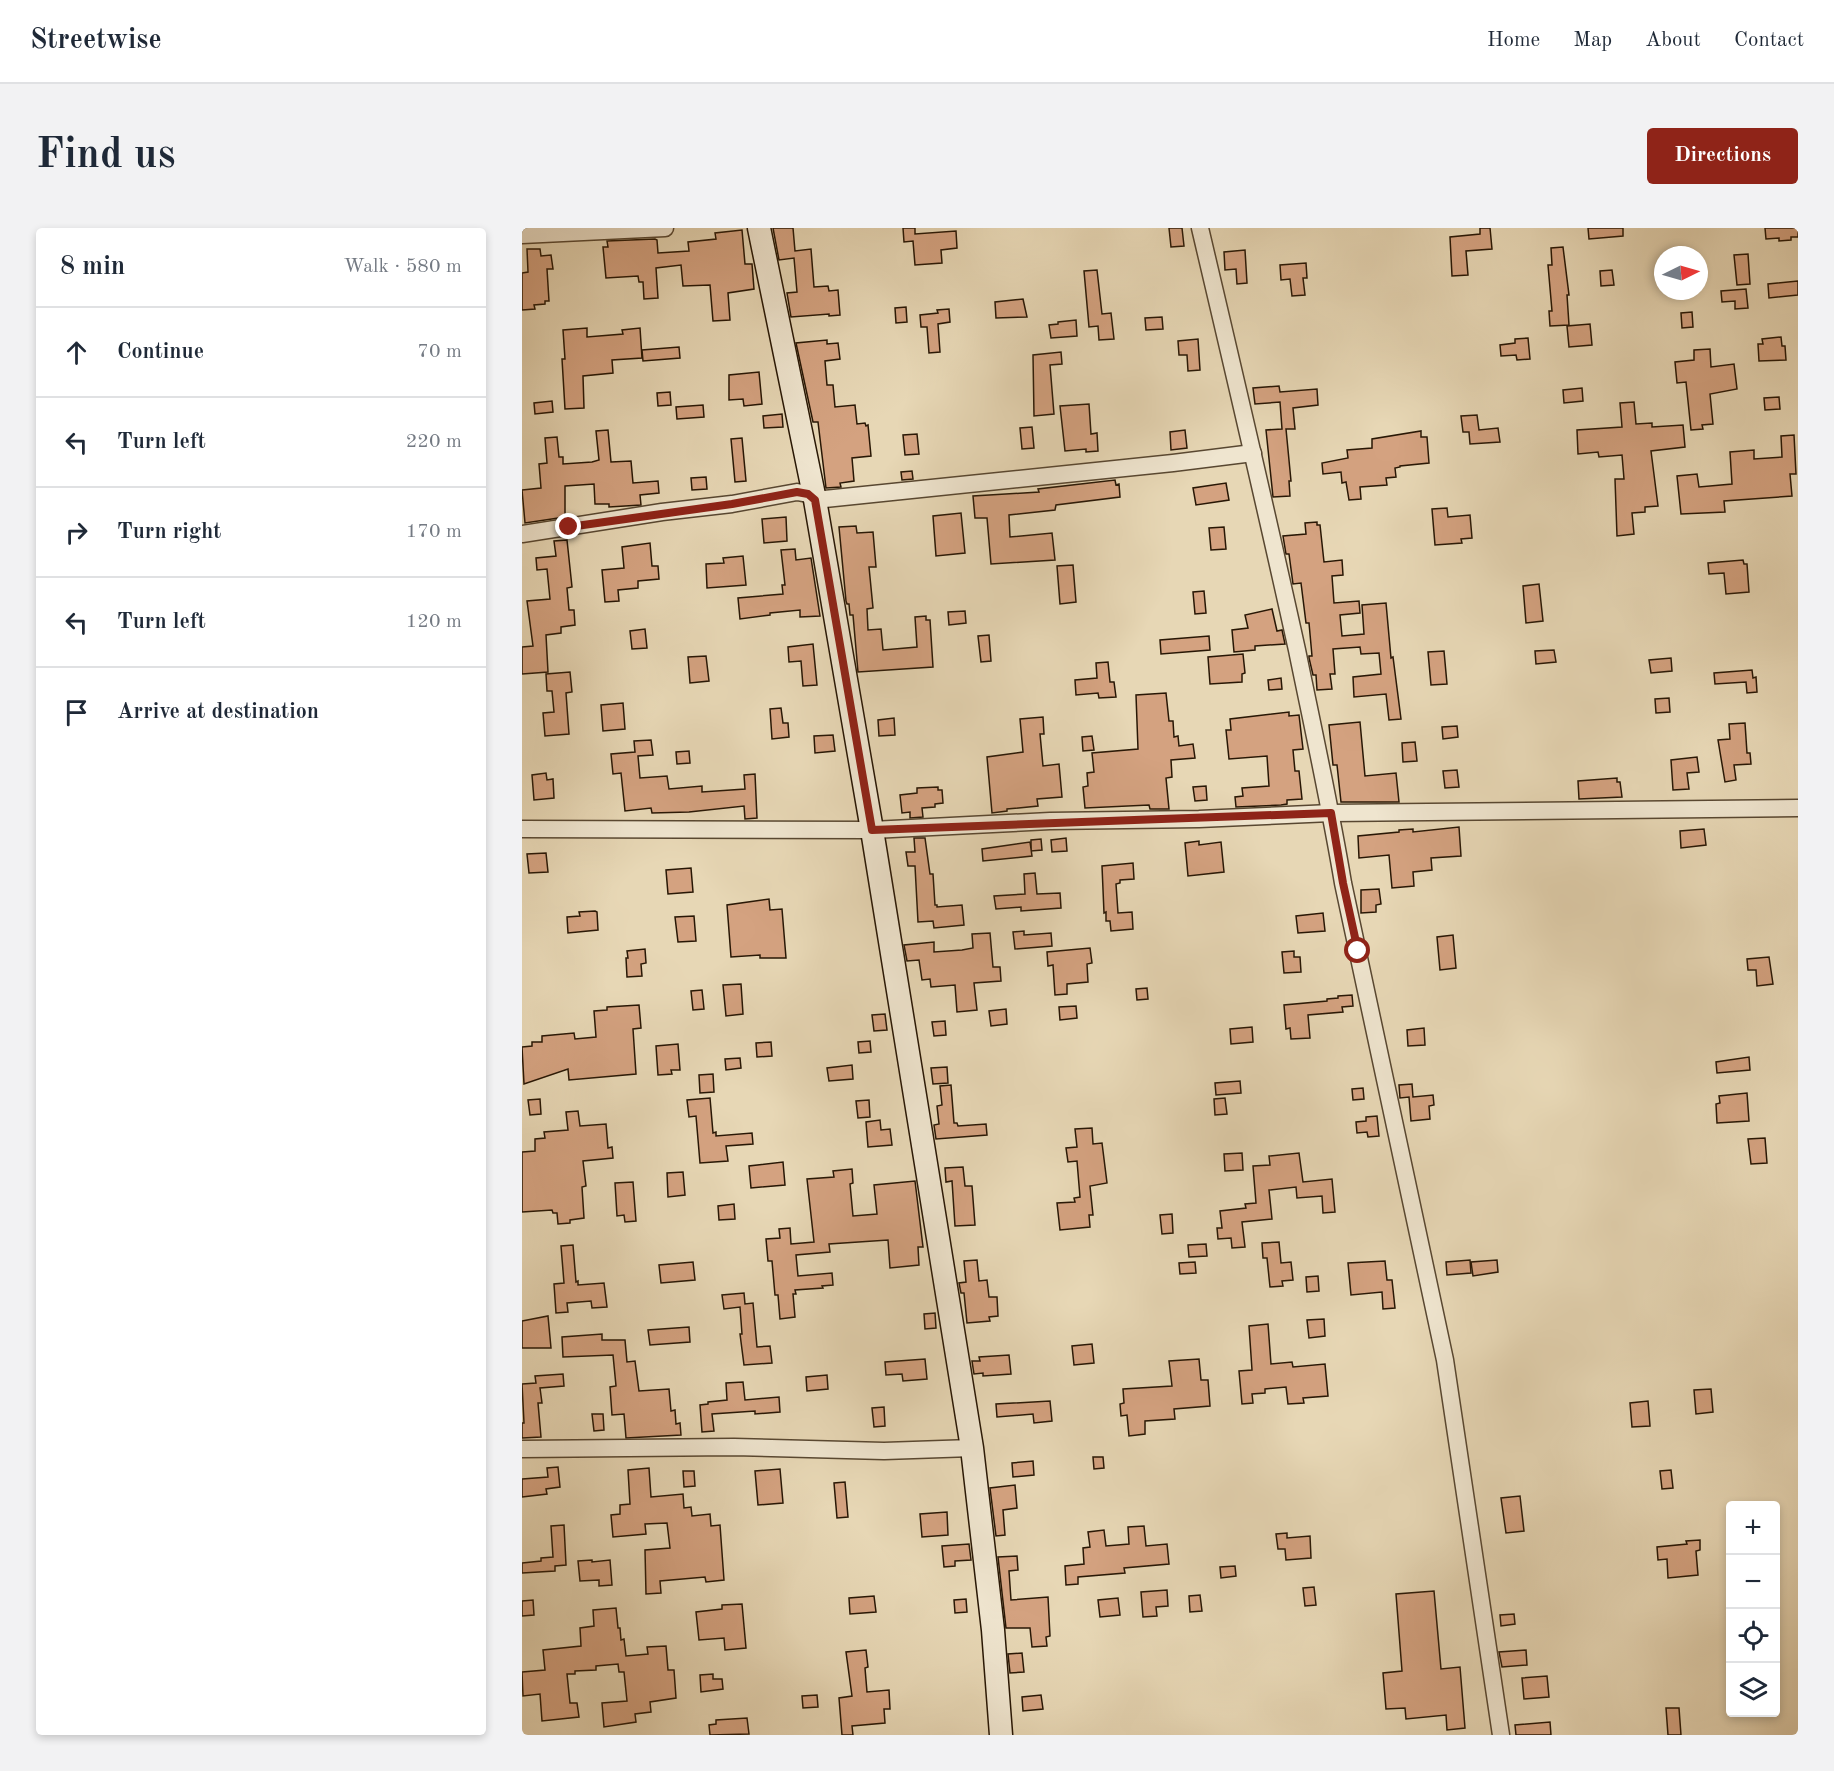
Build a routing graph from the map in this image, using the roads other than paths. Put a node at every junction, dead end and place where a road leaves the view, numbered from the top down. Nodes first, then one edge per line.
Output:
1 (664, 228) edge
2 (759, 228) edge
3 (1200, 228) edge
4 (522, 235) edge
5 (1254, 453) junction
6 (815, 500) junction
7 (522, 534) edge
8 (1798, 808) edge
9 (1331, 813) junction
10 (522, 829) edge
11 (872, 830) junction
12 (972, 1448) junction
13 (522, 1449) edge
14 (1001, 1735) edge
15 (1501, 1735) edge

1 - 4 street
2 - 6 street
3 - 5 street
5 - 6 street
5 - 9 street
6 - 7 street
6 - 11 street
8 - 9 street
9 - 11 street
9 - 15 street
10 - 11 street
11 - 12 street
12 - 13 street
12 - 14 street

